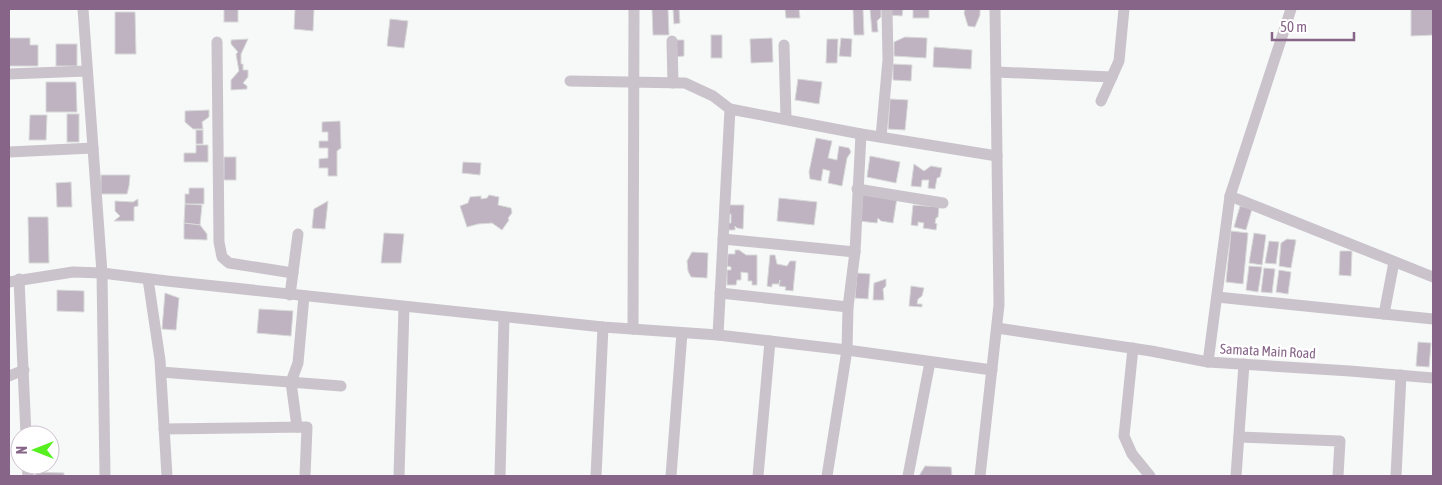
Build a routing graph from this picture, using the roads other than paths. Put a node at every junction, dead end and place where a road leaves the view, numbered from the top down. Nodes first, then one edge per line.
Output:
1 (82, 9) edge
2 (634, 9) edge
3 (887, 9) edge
4 (995, 9) edge
5 (1124, 9) edge
6 (1291, 9) edge
7 (672, 41) dead end
8 (217, 42) dead end
9 (784, 45) dead end
10 (87, 71) junction
11 (996, 72) junction
12 (9, 74) edge
13 (1112, 76) junction
14 (570, 81) dead end
15 (634, 83) junction
16 (672, 83) junction
17 (1101, 101) dead end
18 (730, 109) junction
19 (786, 119) junction
20 (861, 134) junction
21 (882, 136) junction
22 (92, 148) junction
23 (9, 152) edge
24 (997, 156) junction
25 (857, 189) junction
26 (1230, 196) junction
27 (943, 203) dead end
28 (298, 234) dead end
29 (723, 239) junction
30 (855, 252) junction
31 (1394, 262) junction
32 (102, 273) junction
33 (293, 273) junction
34 (1433, 277) edge
35 (148, 279) junction
36 (14, 281) edge
37 (720, 293) junction
38 (290, 295) junction
39 (304, 296) junction
40 (1217, 297) junction
41 (404, 307) junction
42 (848, 307) junction
43 (1384, 314) junction
44 (504, 317) junction
45 (1433, 319) edge
46 (603, 327) junction
47 (997, 328) junction
48 (634, 329) junction
49 (682, 332) junction
50 (718, 335) junction
51 (770, 341) junction
52 (1133, 348) junction
53 (847, 350) junction
54 (930, 362) junction
55 (1208, 362) junction
56 (1244, 364) junction
57 (24, 370) junction
58 (992, 370) junction
59 (161, 372) junction
60 (1400, 375) junction
61 (9, 376) edge
62 (1433, 378) edge
63 (291, 382) junction
64 (341, 386) dead end
65 (26, 425) edge
66 (297, 427) junction
67 (164, 429) junction
68 (1239, 437) junction
69 (105, 476) edge
70 (167, 476) edge
71 (305, 476) edge
72 (399, 476) edge
73 (500, 476) edge
74 (596, 476) edge
75 (671, 476) edge
76 (758, 476) edge
77 (827, 476) edge
78 (908, 476) edge
79 (980, 476) edge
80 (1150, 476) edge
81 (1236, 476) edge
82 (1338, 476) edge
83 (1396, 476) edge

1 - 10 street
2 - 15 street
3 - 21 street
4 - 11 street
5 - 13 street
6 - 26 street, Samata Main Road
7 - 16 street
8 - 33 street
9 - 19 street
10 - 12 street
10 - 22 street
11 - 13 street
11 - 24 street
13 - 17 street
14 - 15 street
15 - 16 street
15 - 48 street
16 - 18 street
18 - 19 street
18 - 29 street
19 - 20 street
20 - 21 street
20 - 25 street
21 - 24 street
22 - 23 street
22 - 32 street
24 - 47 street
25 - 27 street
25 - 30 street
26 - 31 street
26 - 40 street, Samata Main Road
28 - 33 street
29 - 30 street
29 - 37 street
30 - 42 street
31 - 34 street
31 - 43 street
32 - 35 street
32 - 36 street
32 - 69 street
33 - 38 street
35 - 38 street
35 - 59 street
36 - 57 street
37 - 42 street
37 - 50 street
38 - 39 street
39 - 41 street
39 - 63 street
40 - 43 street
40 - 55 street, Samata Main Road
41 - 44 street
41 - 72 street
42 - 53 street
43 - 45 street
44 - 46 street
44 - 73 street
46 - 48 street
46 - 74 street
47 - 52 street
47 - 58 street
48 - 49 street
49 - 50 street
49 - 75 street
50 - 51 street
51 - 53 street
51 - 76 street
52 - 55 street
52 - 80 street
53 - 54 street
53 - 77 street
54 - 58 street
54 - 78 street
55 - 56 street, Samata Main Road
56 - 60 street, Samata Main Road
56 - 68 street
57 - 61 street
57 - 65 street
58 - 79 street
59 - 63 street
59 - 67 street
60 - 62 street, Samata Main Road
60 - 83 street
63 - 64 street
63 - 66 street
66 - 67 street
66 - 71 street
67 - 70 street
68 - 81 street
68 - 82 street

